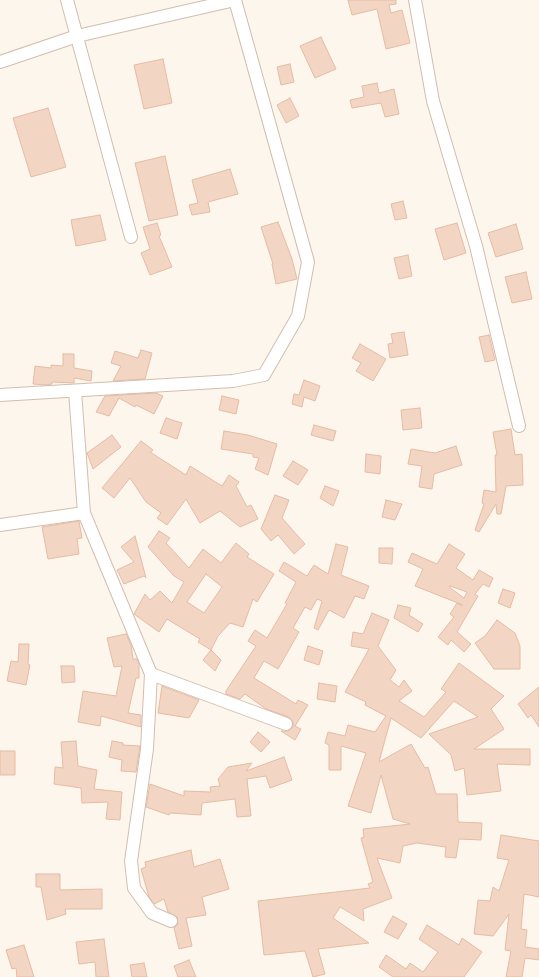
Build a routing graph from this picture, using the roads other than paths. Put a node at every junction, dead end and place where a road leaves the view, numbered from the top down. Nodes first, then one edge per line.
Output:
1 (67, 0) edge
2 (235, 0) edge
3 (415, 0) edge
4 (77, 36) junction
5 (0, 62) edge
6 (131, 237) dead end
7 (75, 392) junction
8 (0, 396) edge
9 (518, 426) dead end
10 (84, 513) junction
11 (0, 525) edge
12 (150, 674) junction
13 (286, 724) dead end
14 (171, 921) dead end

1 - 4 street
2 - 4 street
2 - 7 street
3 - 9 street
4 - 5 street
4 - 6 street
7 - 8 street
7 - 10 street
10 - 11 street
10 - 12 street
12 - 13 street
12 - 14 street

